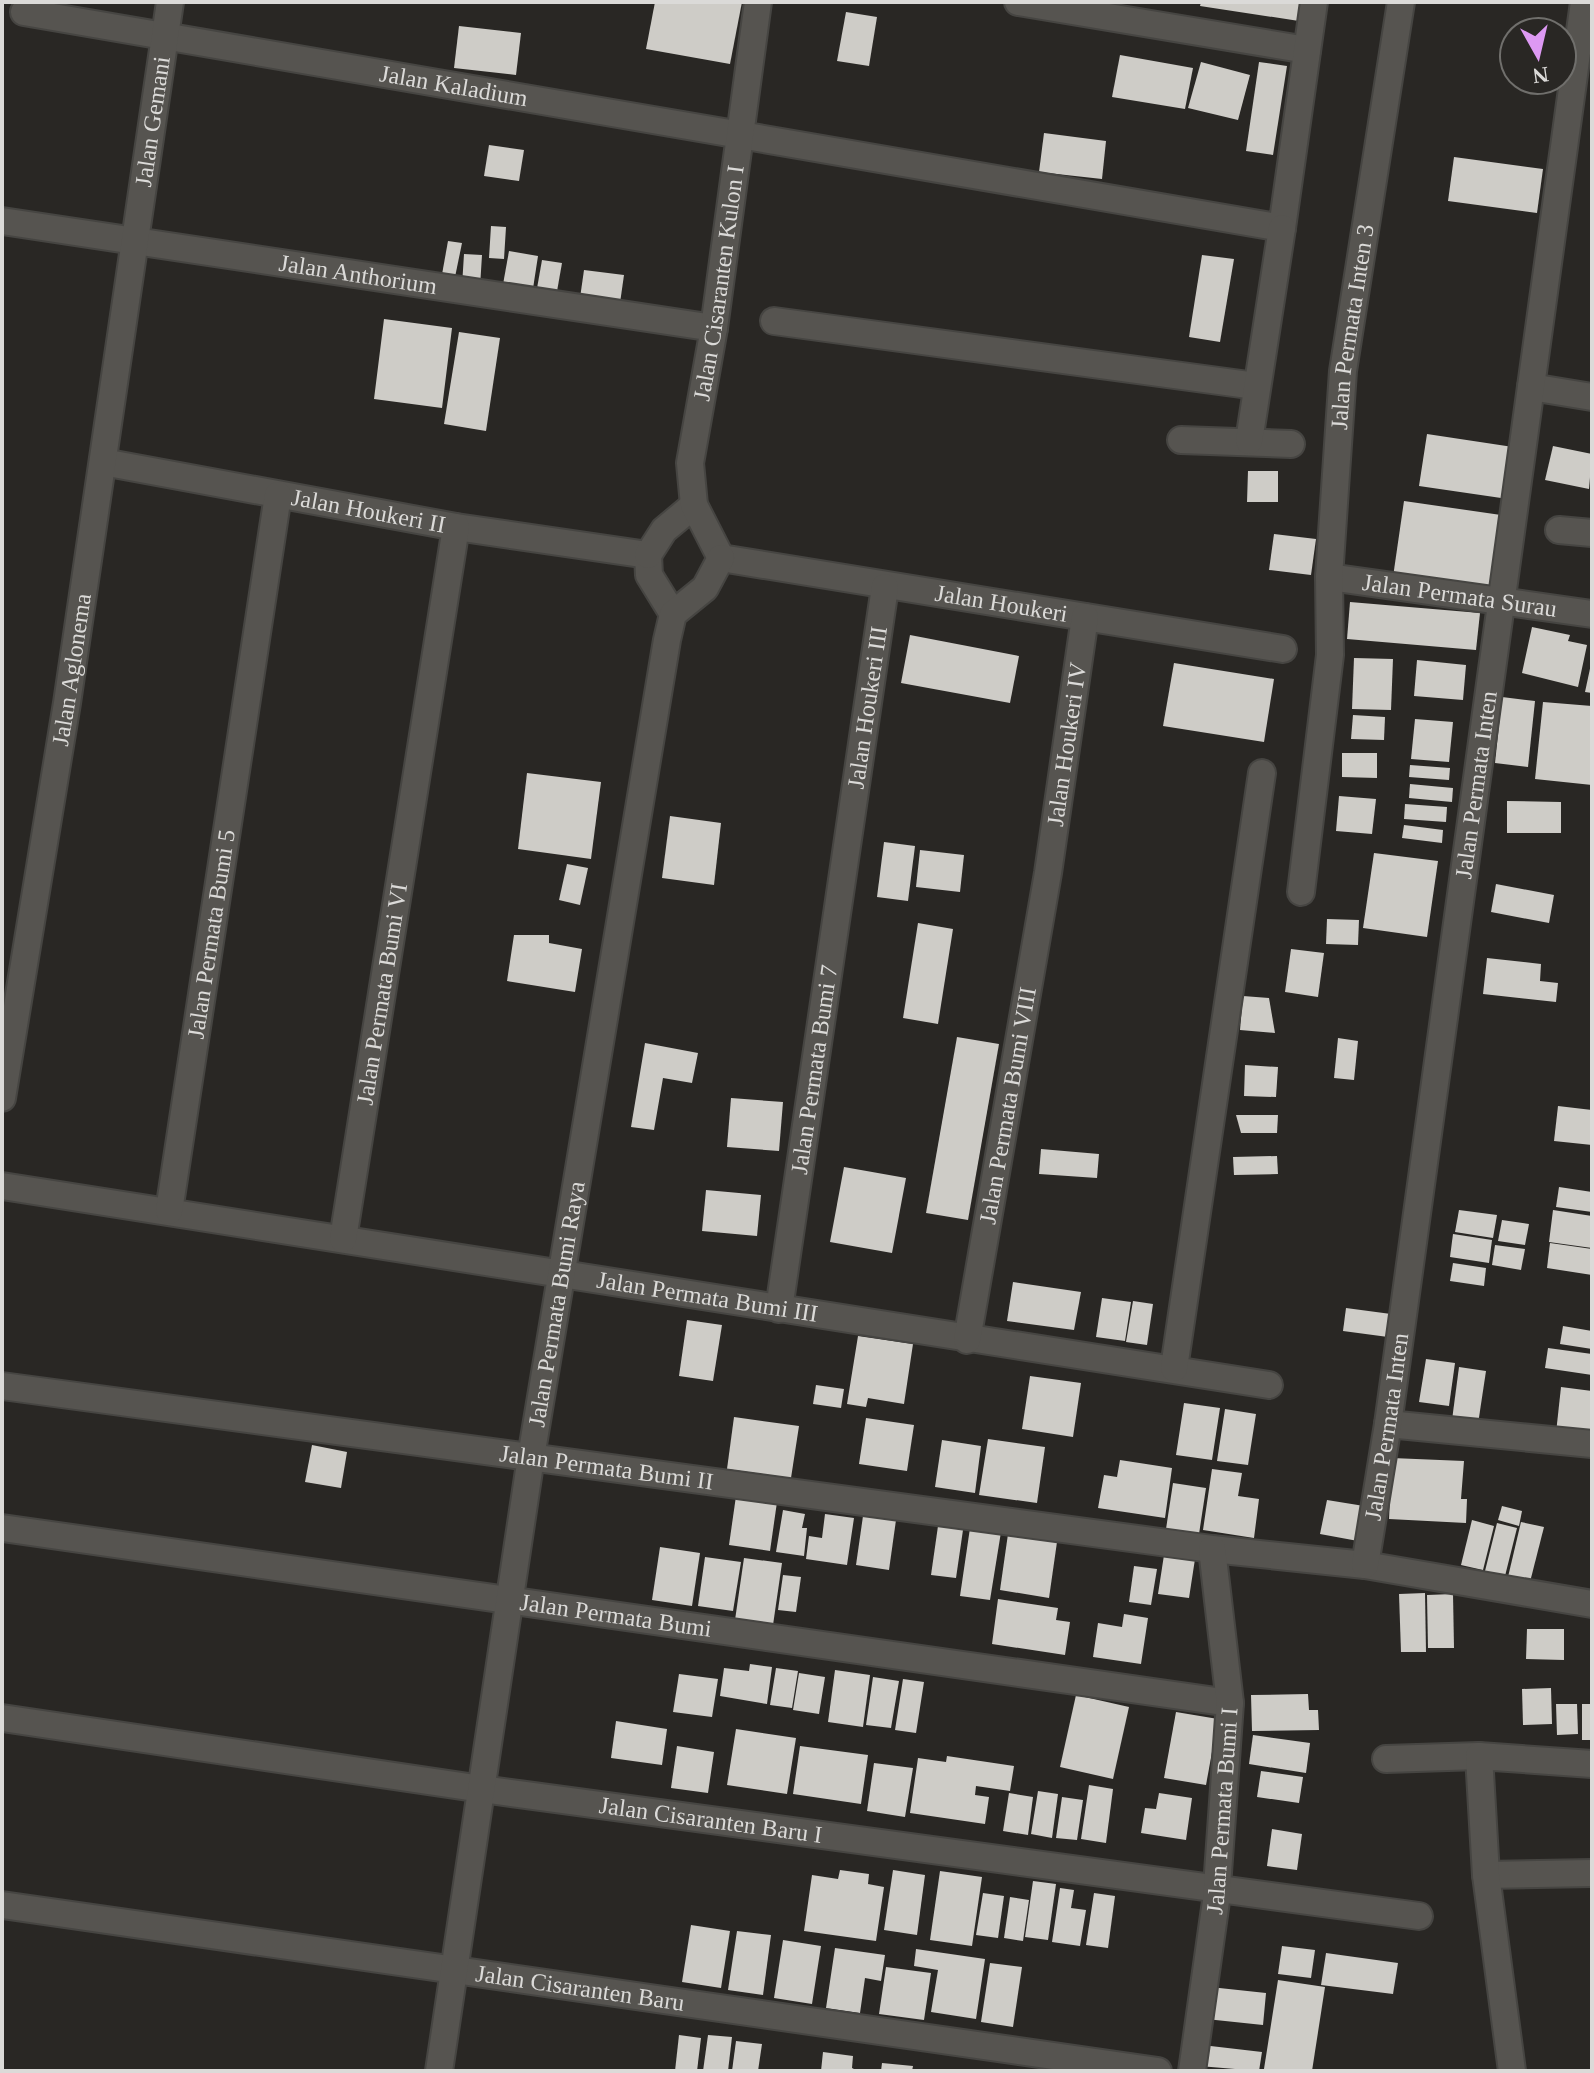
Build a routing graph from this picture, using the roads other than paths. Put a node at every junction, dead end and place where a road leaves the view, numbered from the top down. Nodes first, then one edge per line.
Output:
1 (170, 2) edge
2 (758, 2) edge
3 (1018, 2) edge
4 (1314, 2) edge
5 (1401, 2) edge
6 (1584, 2) edge
7 (24, 12) dead end
8 (165, 38) junction
9 (1307, 50) junction
10 (742, 136) junction
11 (2, 221) edge
12 (1282, 228) junction
13 (137, 240) junction
14 (774, 321) dead end
15 (714, 328) junction
16 (1256, 386) junction
17 (1531, 387) junction
18 (1592, 397) edge
19 (1181, 440) dead end
20 (1249, 441) junction
21 (1291, 444) dead end
22 (103, 462) junction
23 (278, 495) junction
24 (694, 505) junction
25 (456, 527) junction
26 (1559, 530) dead end
27 (1592, 533) edge
28 (648, 555) junction
29 (721, 558) junction
30 (1329, 577) junction
31 (885, 587) junction
32 (1502, 602) junction
33 (673, 614) junction
34 (1592, 614) edge
35 (1085, 617) junction
36 (1283, 649) dead end
37 (422, 751) joint
38 (1262, 773) dead end
39 (848, 829) joint
40 (1048, 873) joint
41 (1301, 892) dead end
42 (2, 1098) edge
43 (2, 1186) edge
44 (169, 1211) junction
45 (343, 1239) junction
46 (560, 1274) junction
47 (779, 1309) junction
48 (967, 1340) junction
49 (1174, 1368) junction
50 (1269, 1385) dead end
51 (2, 1386) edge
52 (1388, 1424) junction
53 (1592, 1444) edge
54 (531, 1457) junction
55 (2, 1528) edge
56 (1212, 1549) junction
57 (1365, 1565) junction
58 (508, 1599) junction
59 (1592, 1604) edge
60 (1230, 1703) junction
61 (2, 1718) edge
62 (1479, 1756) junction
63 (1386, 1759) dead end
64 (1592, 1764) edge
65 (482, 1789) junction
66 (1592, 1873) edge
67 (1486, 1875) junction
68 (1217, 1887) junction
69 (2, 1905) edge
70 (1419, 1916) dead end
71 (454, 1972) junction
72 (439, 2071) edge
73 (1158, 2071) edge
74 (1192, 2071) edge
75 (1512, 2071) edge

1 - 8 street, Jalan Gemani
2 - 10 street, Jalan Cisaranten Kulon I
3 - 9 street
4 - 9 street
5 - 30 street, Jalan Permata Inten 3
6 - 17 street, Jalan Permata Inten
7 - 8 street, Jalan Kaladium
8 - 10 street, Jalan Kaladium
8 - 13 street, Jalan Gemani
9 - 12 street
10 - 12 street, Jalan Kaladium
10 - 15 street, Jalan Cisaranten Kulon I
11 - 13 street, Jalan Anthorium
12 - 16 street
13 - 15 street, Jalan Anthorium
13 - 22 street, Jalan Aglonema
14 - 16 street
15 - 24 street, Jalan Cisaranten Kulon I
16 - 20 street
17 - 18 street
17 - 32 street, Jalan Permata Inten
19 - 20 street
20 - 21 street
22 - 23 street, Jalan Houkeri II
22 - 42 street, Jalan Aglonema
23 - 25 street, Jalan Houkeri II
23 - 44 street, Jalan Permata Bumi 5
24 - 28 street
24 - 29 street, Jalan Cisaranten Kulon I
25 - 28 street
25 - 37 street, Jalan Houkeri II
26 - 27 street
28 - 33 street
29 - 31 street, Jalan Houkeri
29 - 33 street
30 - 32 street, Jalan Permata Surau
30 - 41 street, Jalan Permata Inten 3
31 - 35 street, Jalan Houkeri
31 - 39 street, Jalan Houkeri III
32 - 34 street, Jalan Permata Surau
32 - 52 street, Jalan Permata Inten
33 - 46 street, Jalan Permata Bumi Raya
35 - 36 street, Jalan Houkeri
35 - 40 street, Jalan Houkeri IV
37 - 45 street, Jalan Permata Bumi VI
38 - 49 street
39 - 47 street, Jalan Permata Bumi 7
40 - 48 street, Jalan Permata Bumi VIII
43 - 44 street, Jalan Permata Bumi III
44 - 45 street, Jalan Permata Bumi III
45 - 46 street, Jalan Permata Bumi III
46 - 47 street, Jalan Permata Bumi III
46 - 54 street, Jalan Permata Bumi Raya
47 - 48 street, Jalan Permata Bumi III
48 - 49 street, Jalan Permata Bumi III
49 - 50 street, Jalan Permata Bumi III
51 - 54 street, Jalan Permata Bumi II
52 - 53 street
52 - 57 street, Jalan Permata Inten
54 - 56 street, Jalan Permata Bumi II
54 - 58 street, Jalan Permata Bumi Raya
55 - 58 street, Jalan Permata Bumi
56 - 57 street, Jalan Permata Bumi II
56 - 60 street, Jalan Permata Bumi I
57 - 59 street, Jalan Permata Bumi II
58 - 60 street, Jalan Permata Bumi
58 - 65 street, Jalan Permata Bumi Raya
60 - 68 street, Jalan Permata Bumi I
61 - 65 street, Jalan Cisaranten Baru I
62 - 63 street
62 - 64 street
62 - 67 street
65 - 68 street, Jalan Cisaranten Baru I
65 - 71 street, Jalan Permata Bumi Raya
66 - 67 street
67 - 75 street
68 - 70 street, Jalan Cisaranten Baru I
68 - 74 street, Jalan Permata Bumi I
69 - 71 street, Jalan Cisaranten Baru
71 - 72 street, Jalan Permata Bumi Raya
71 - 73 street, Jalan Cisaranten Baru

